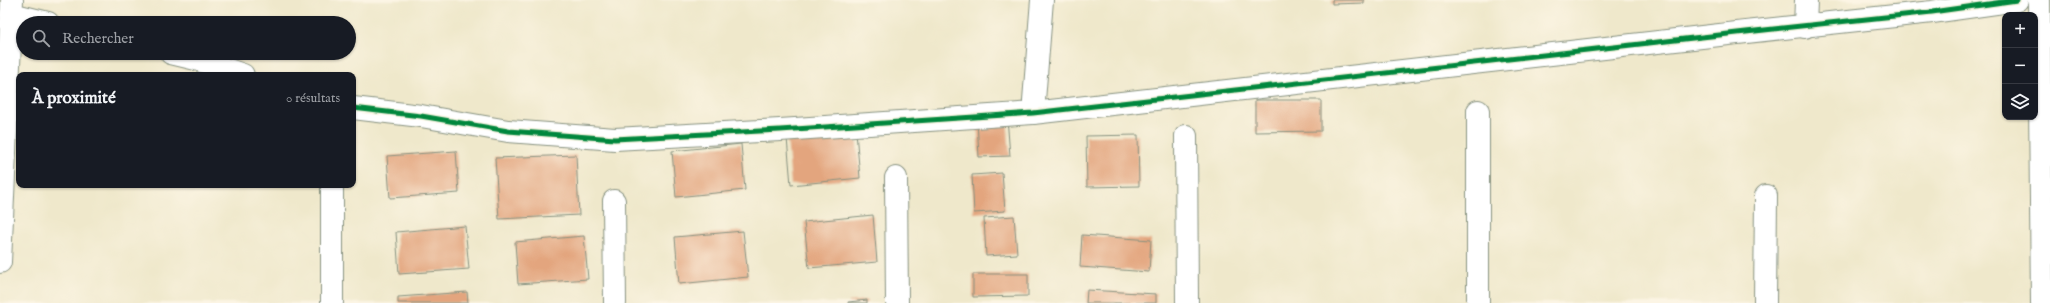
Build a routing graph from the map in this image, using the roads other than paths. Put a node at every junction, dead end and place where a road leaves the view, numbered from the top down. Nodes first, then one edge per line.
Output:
1 (1042, 0) edge
2 (1806, 0) edge
3 (2017, 0) edge
4 (2039, 0) edge
5 (12, 7) edge
6 (32, 16) edge
7 (1805, 27) junction
8 (199, 60) edge
9 (234, 72) edge
10 (356, 108) edge
11 (1478, 111) dead end
12 (1032, 113) junction
13 (1186, 136) dead end
14 (896, 178) dead end
15 (332, 188) edge
16 (1766, 196) dead end
17 (614, 201) dead end
18 (0, 262) edge
19 (332, 303) edge
20 (615, 303) edge
21 (897, 303) edge
22 (1187, 303) edge
23 (1478, 303) edge
24 (1765, 303) edge
25 (2042, 303) edge

1 - 12 street
2 - 7 street
3 - 7 street
4 - 25 street
5 - 6 street
5 - 18 street
7 - 12 street
8 - 9 street
10 - 12 street
11 - 23 street
13 - 22 street
14 - 21 street
15 - 19 street
16 - 24 street
17 - 20 street

